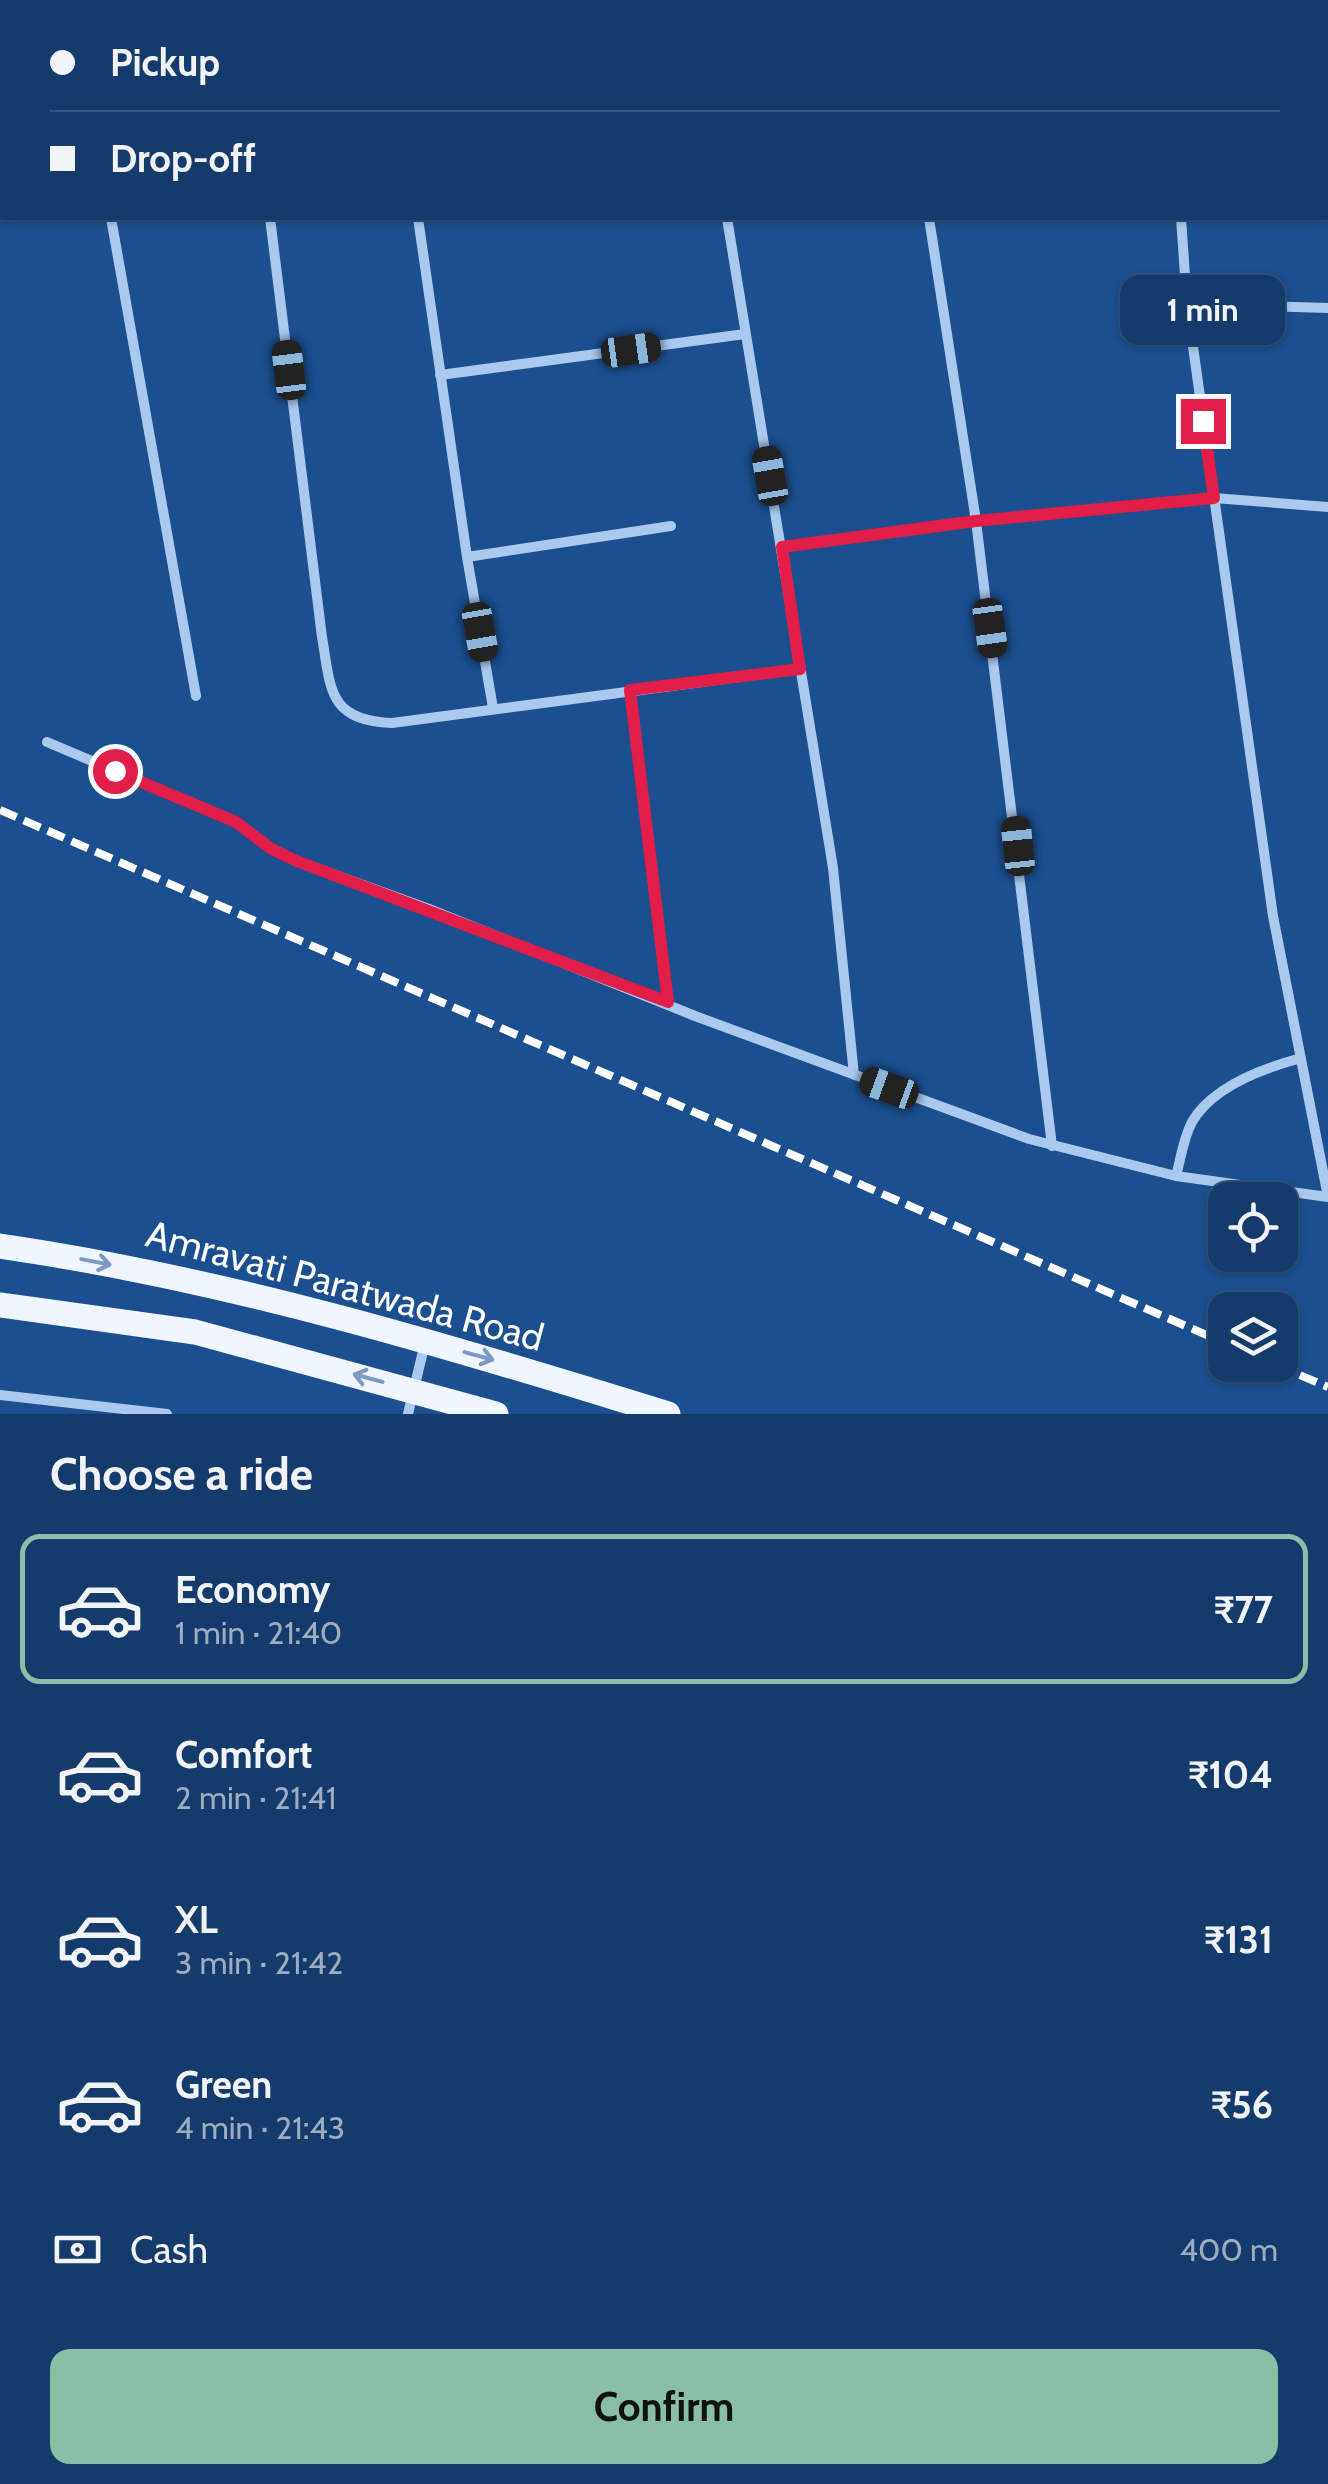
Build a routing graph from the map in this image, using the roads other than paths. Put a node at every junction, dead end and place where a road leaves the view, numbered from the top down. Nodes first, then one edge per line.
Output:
1 (110, 220) edge
2 (270, 220) edge
3 (418, 220) edge
4 (726, 220) edge
5 (928, 220) edge
6 (1181, 220) edge
7 (1187, 304) junction
8 (1328, 308) edge
9 (746, 334) junction
10 (440, 376) junction
11 (1214, 498) junction
12 (1328, 507) edge
13 (976, 521) junction
14 (671, 526) dead end
15 (782, 547) junction
16 (467, 556) junction
17 (800, 669) junction
18 (630, 690) junction
19 (196, 696) dead end
20 (493, 708) junction
21 (47, 742) dead end
22 (668, 1002) junction
23 (1301, 1058) junction
24 (854, 1075) junction
25 (1052, 1146) junction
26 (1176, 1176) junction
27 (1328, 1197) edge
28 (0, 1246) edge
29 (0, 1305) edge
30 (425, 1342) junction
31 (0, 1395) edge
32 (411, 1402) edge
33 (167, 1414) edge
34 (496, 1414) edge
35 (668, 1414) edge

1 - 19 street
2 - 20 street
3 - 10 street
4 - 9 street
5 - 13 street
6 - 7 street
7 - 8 street
7 - 11 street
9 - 10 street
9 - 15 street
10 - 16 street
11 - 12 street
11 - 13 street
11 - 23 street
13 - 15 street
13 - 25 street
14 - 16 street
15 - 17 street
16 - 20 street
17 - 18 street
17 - 24 street
18 - 20 street
18 - 22 street
21 - 22 street
22 - 24 street
23 - 26 street
23 - 27 street
24 - 25 street
25 - 26 street
26 - 27 street
28 -> 30 main road, Amravati Paratwada Road
32 -> 29 main road
30 - 32 street
30 -> 35 main road, Amravati Paratwada Road
31 - 33 street
32 - 34 main road

